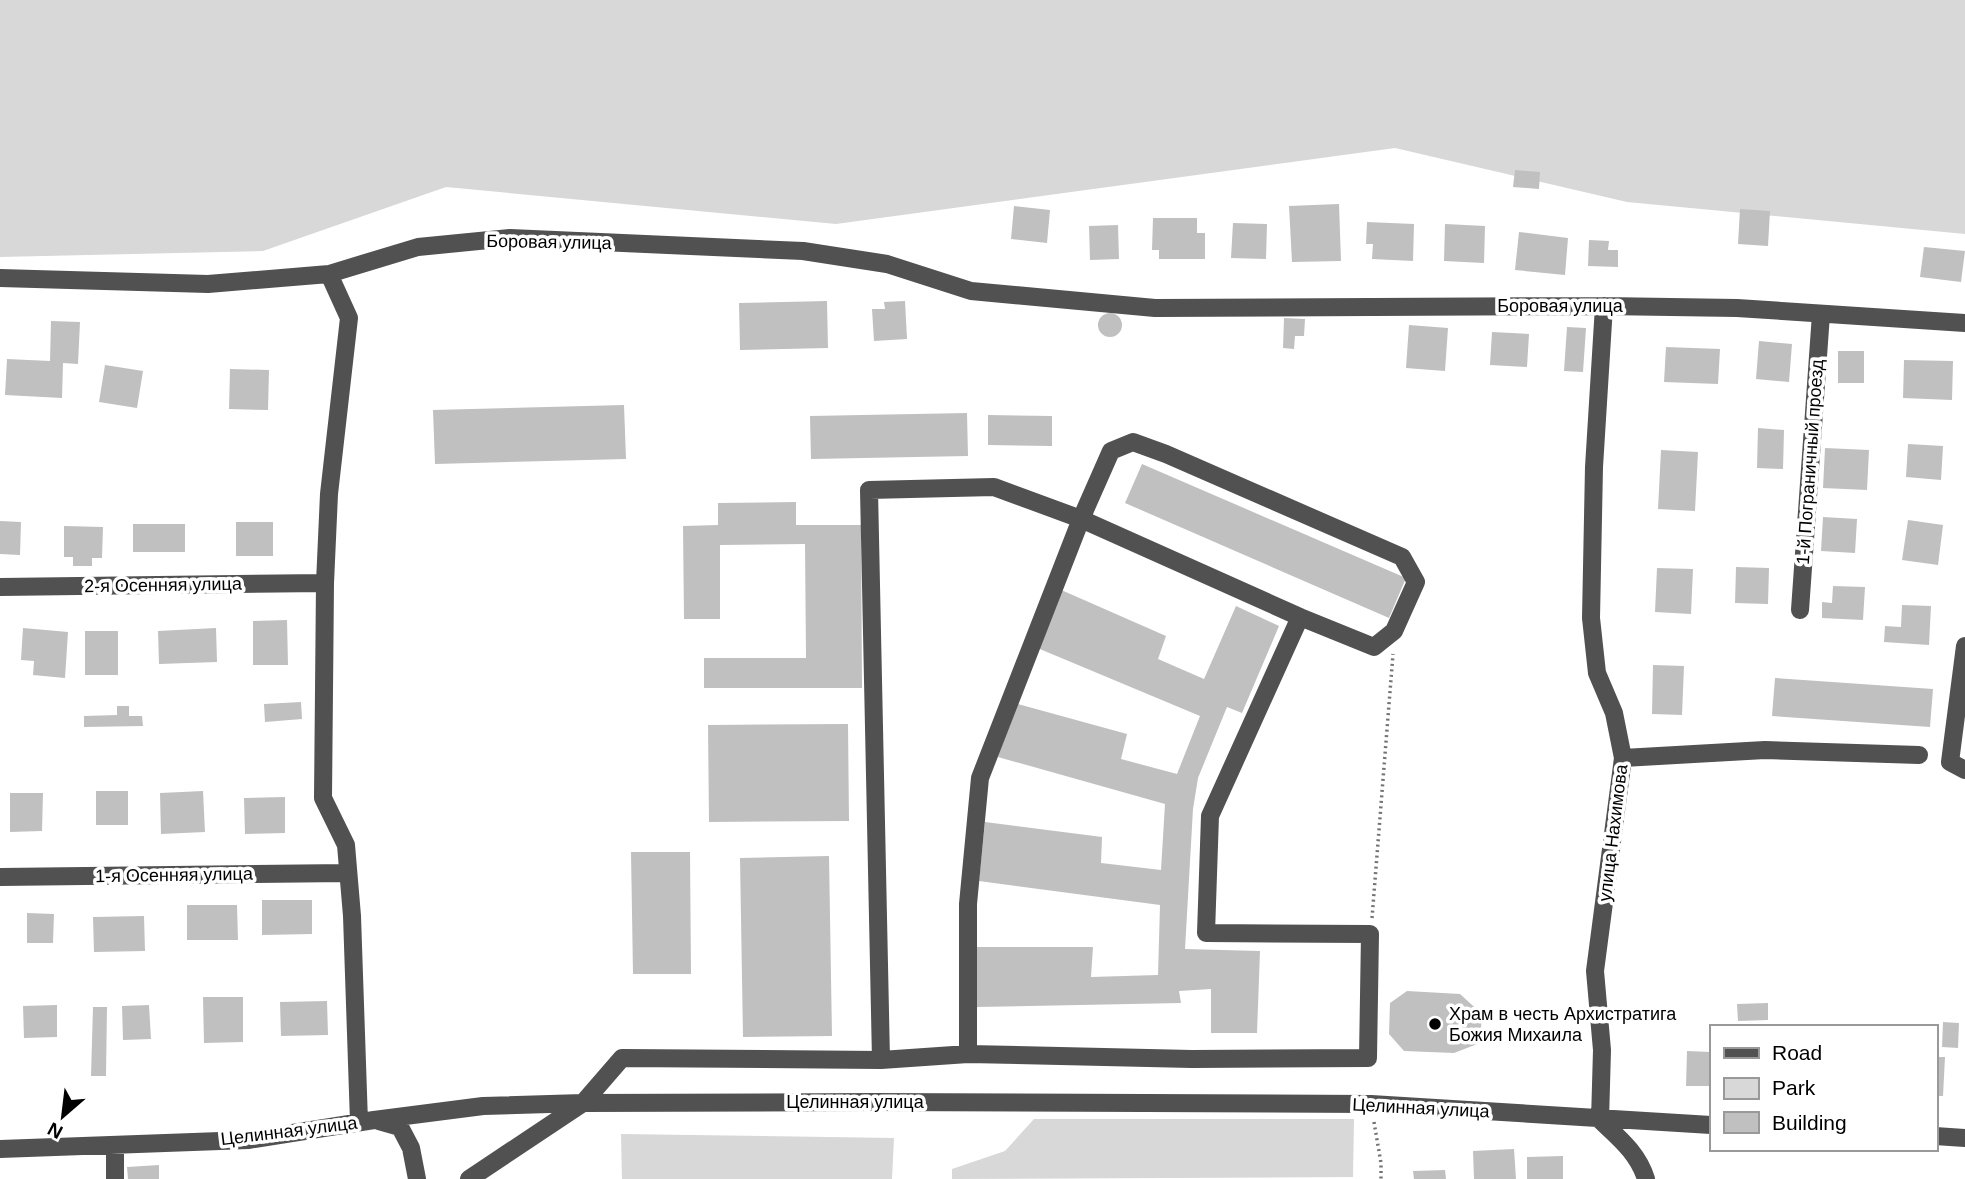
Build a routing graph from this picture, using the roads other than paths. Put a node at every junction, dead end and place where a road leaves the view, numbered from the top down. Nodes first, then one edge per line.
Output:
1 (328, 274) junction
2 (0, 278) edge
3 (1604, 306) junction
4 (1821, 314) junction
5 (1965, 323) edge
6 (1082, 519) junction
7 (325, 583) junction
8 (0, 587) edge
9 (1800, 610) dead end
10 (1300, 617) junction
11 (1965, 646) edge
12 (1919, 754) dead end
13 (1623, 758) junction
14 (1958, 766) edge
15 (347, 873) junction
16 (0, 877) edge
17 (968, 1054) junction
18 (881, 1060) junction
19 (583, 1103) junction
20 (1600, 1120) junction
21 (367, 1121) junction
22 (1710, 1125) edge
23 (1937, 1136) edge
24 (1965, 1138) edge
25 (115, 1145) junction
26 (0, 1149) edge
27 (115, 1179) edge
28 (417, 1179) edge
29 (469, 1179) edge
30 (1646, 1179) edge

1 - 2 street, Боровая улица
1 - 3 street, Боровая улица
1 - 7 street
3 - 4 street, Боровая улица
3 - 13 street, улица Нахимова
4 - 5 street, Боровая улица
4 - 9 street, 1-й Пограничный проезд
6 - 10 street
6 - 10 street
6 - 17 street
6 - 18 street
7 - 8 street, 2-я Осенняя улица
7 - 15 street
10 - 17 street
11 - 14 street
12 - 13 street
13 - 20 street, улица Нахимова
15 - 16 street, 1-я Осенняя улица
15 - 21 street
17 - 18 street
18 - 19 street
19 - 20 street, Целинная улица
19 - 21 street, Целинная улица
19 - 29 street
20 - 22 street, Целинная улица
20 - 30 street
21 - 25 street, Целинная улица
21 - 28 street
23 - 24 street
25 - 26 street, Целинная улица
25 - 27 street

